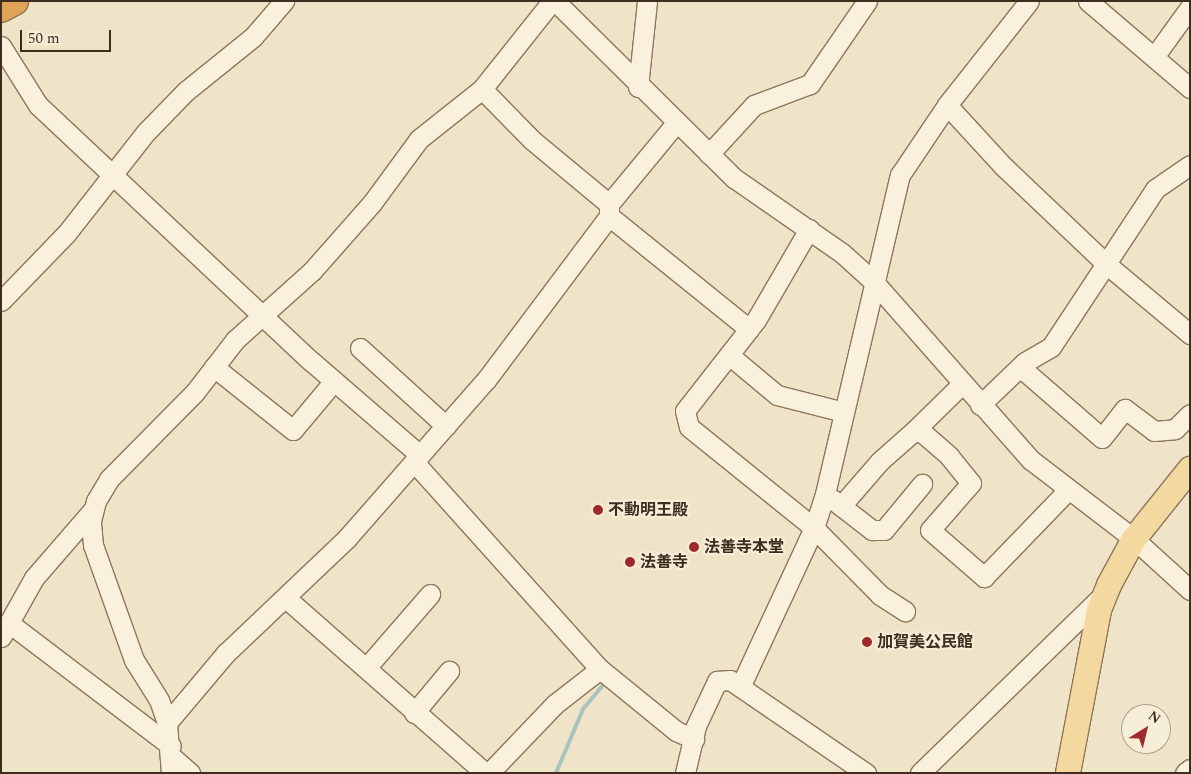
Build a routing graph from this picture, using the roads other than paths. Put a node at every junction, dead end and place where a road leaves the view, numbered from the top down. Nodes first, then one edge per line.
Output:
1 (14, 1) edge
2 (284, 1) edge
3 (553, 1) edge
4 (648, 1) edge
5 (867, 1) edge
6 (1029, 1) edge
7 (1088, 1) edge
8 (1190, 7) edge
9 (1, 8) edge
10 (1, 46) edge
11 (1154, 57) junction
12 (638, 87) junction
13 (1190, 88) edge
14 (482, 89) junction
15 (947, 105) junction
16 (676, 124) junction
17 (708, 154) junction
18 (1190, 165) edge
19 (115, 174) junction
20 (609, 210) junction
21 (809, 229) junction
22 (1105, 263) junction
23 (874, 281) junction
24 (1, 301) edge
25 (261, 314) junction
26 (749, 329) junction
27 (1190, 334) edge
28 (360, 348) dead end
29 (729, 355) junction
30 (1020, 366) junction
31 (214, 367) junction
32 (334, 381) junction
33 (962, 384) junction
34 (980, 405) junction
35 (844, 412) junction
36 (1190, 414) edge
37 (446, 426) junction
38 (915, 430) junction
39 (417, 459) junction
40 (1190, 469) edge
41 (922, 484) dead end
42 (1069, 489) junction
43 (825, 494) junction
44 (841, 506) junction
45 (94, 510) junction
46 (814, 528) junction
47 (1134, 539) junction
48 (1190, 590) edge
49 (1106, 592) junction
50 (430, 594) dead end
51 (287, 599) junction
52 (905, 611) dead end
53 (5, 630) edge
54 (366, 668) junction
55 (449, 670) dead end
56 (606, 674) junction
57 (741, 685) junction
58 (414, 713) junction
59 (167, 723) junction
60 (694, 739) junction
61 (172, 759) edge
62 (1190, 769) edge
63 (190, 773) edge
64 (487, 773) edge
65 (685, 773) edge
66 (866, 773) edge
67 (920, 773) edge
68 (1068, 773) edge
69 (1185, 773) edge

1 - 9 highway
2 - 19 street
3 - 12 street
3 - 14 street
4 - 12 street
5 - 17 street
6 - 15 street
7 - 11 street
8 - 11 street
10 - 19 street
11 - 13 street
12 - 16 street
14 - 20 street
14 - 25 street
15 - 22 street
15 - 23 street
16 - 17 street
16 - 20 street
17 - 21 street
18 - 22 street
19 - 24 street
19 - 25 street
20 - 26 street
20 - 37 street
21 - 23 street
21 - 26 street
22 - 27 street
22 - 30 street
23 - 33 street
23 - 35 street
25 - 31 street
25 - 32 street
26 - 29 street
28 - 37 street
29 - 35 street
29 - 46 street
30 - 34 street
30 - 36 street
31 - 32 street
31 - 45 street
32 - 39 street
33 - 34 street
33 - 38 street
34 - 42 street
35 - 43 street
37 - 39 street
38 - 42 street
38 - 44 street
39 - 51 street
39 - 56 street
40 - 47 main road
41 - 44 street
42 - 47 street
43 - 44 street
43 - 46 street
45 - 53 street
45 - 59 street
46 - 52 street
46 - 57 street
47 - 48 street
47 - 49 main road
49 - 67 street
49 - 68 main road
50 - 54 street
51 - 54 street
51 - 59 street
53 - 61 street
54 - 58 street
55 - 58 street
56 - 60 street
56 - 64 street
57 - 60 street
57 - 66 street
58 - 64 street
59 - 61 street
60 - 65 street
61 - 63 street
62 - 69 street

